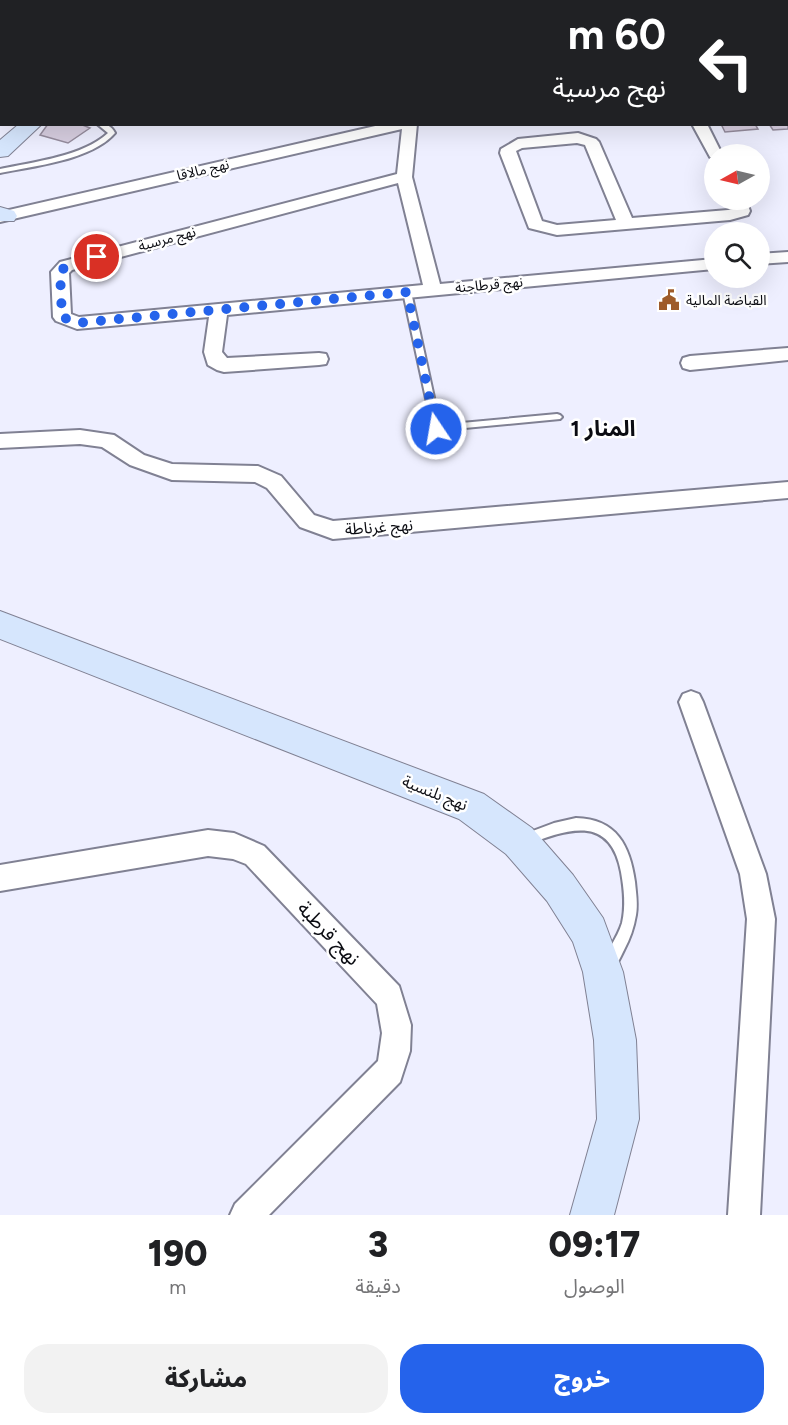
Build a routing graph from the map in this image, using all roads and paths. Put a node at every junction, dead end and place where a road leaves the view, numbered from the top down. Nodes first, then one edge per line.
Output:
1 (30, 126) edge
2 (104, 126) edge
3 (399, 126) edge
4 (408, 126) edge
5 (700, 126) edge
6 (710, 144) edge
7 (0, 151) edge
8 (0, 171) edge
9 (405, 177) junction
10 (742, 210) edge
11 (2, 216) edge
12 (626, 224) junction
13 (788, 256) edge
14 (770, 258) edge
15 (704, 265) edge
16 (433, 291) junction
17 (407, 292) junction
18 (219, 310) junction
19 (788, 354) edge
20 (319, 359) dead end
21 (690, 363) dead end
22 (557, 417) dead end
23 (0, 441) edge
24 (788, 490) edge
25 (0, 625) edge
26 (692, 702) dead end
27 (519, 841) junction
28 (0, 878) edge
29 (603, 972) junction
30 (246, 1215) edge
31 (592, 1215) edge
32 (744, 1215) edge

1 - 7 street
2 - 8 lane
3 - 11 street, نهج مالاقا
4 - 9 street, نهج قرطاجنة
5 - 6 street
9 - 16 street, نهج قرطاجنة
9 - 18 street, نهج مرسية
10 - 12 street
12 - 12 street
13 - 14 street
15 - 16 street, نهج قرطاجنة
16 - 17 street, نهج مرسية
17 - 18 street, نهج مرسية
17 - 22 lane
18 - 20 street
19 - 21 street
23 - 24 street, نهج غرناطة
25 - 27 street, نهج بلنسية
26 - 32 street
27 - 29 street, نهج بلنسية
27 - 29 lane
28 - 30 street, نهج قرطبة
29 - 31 street, نهج بلنسية

